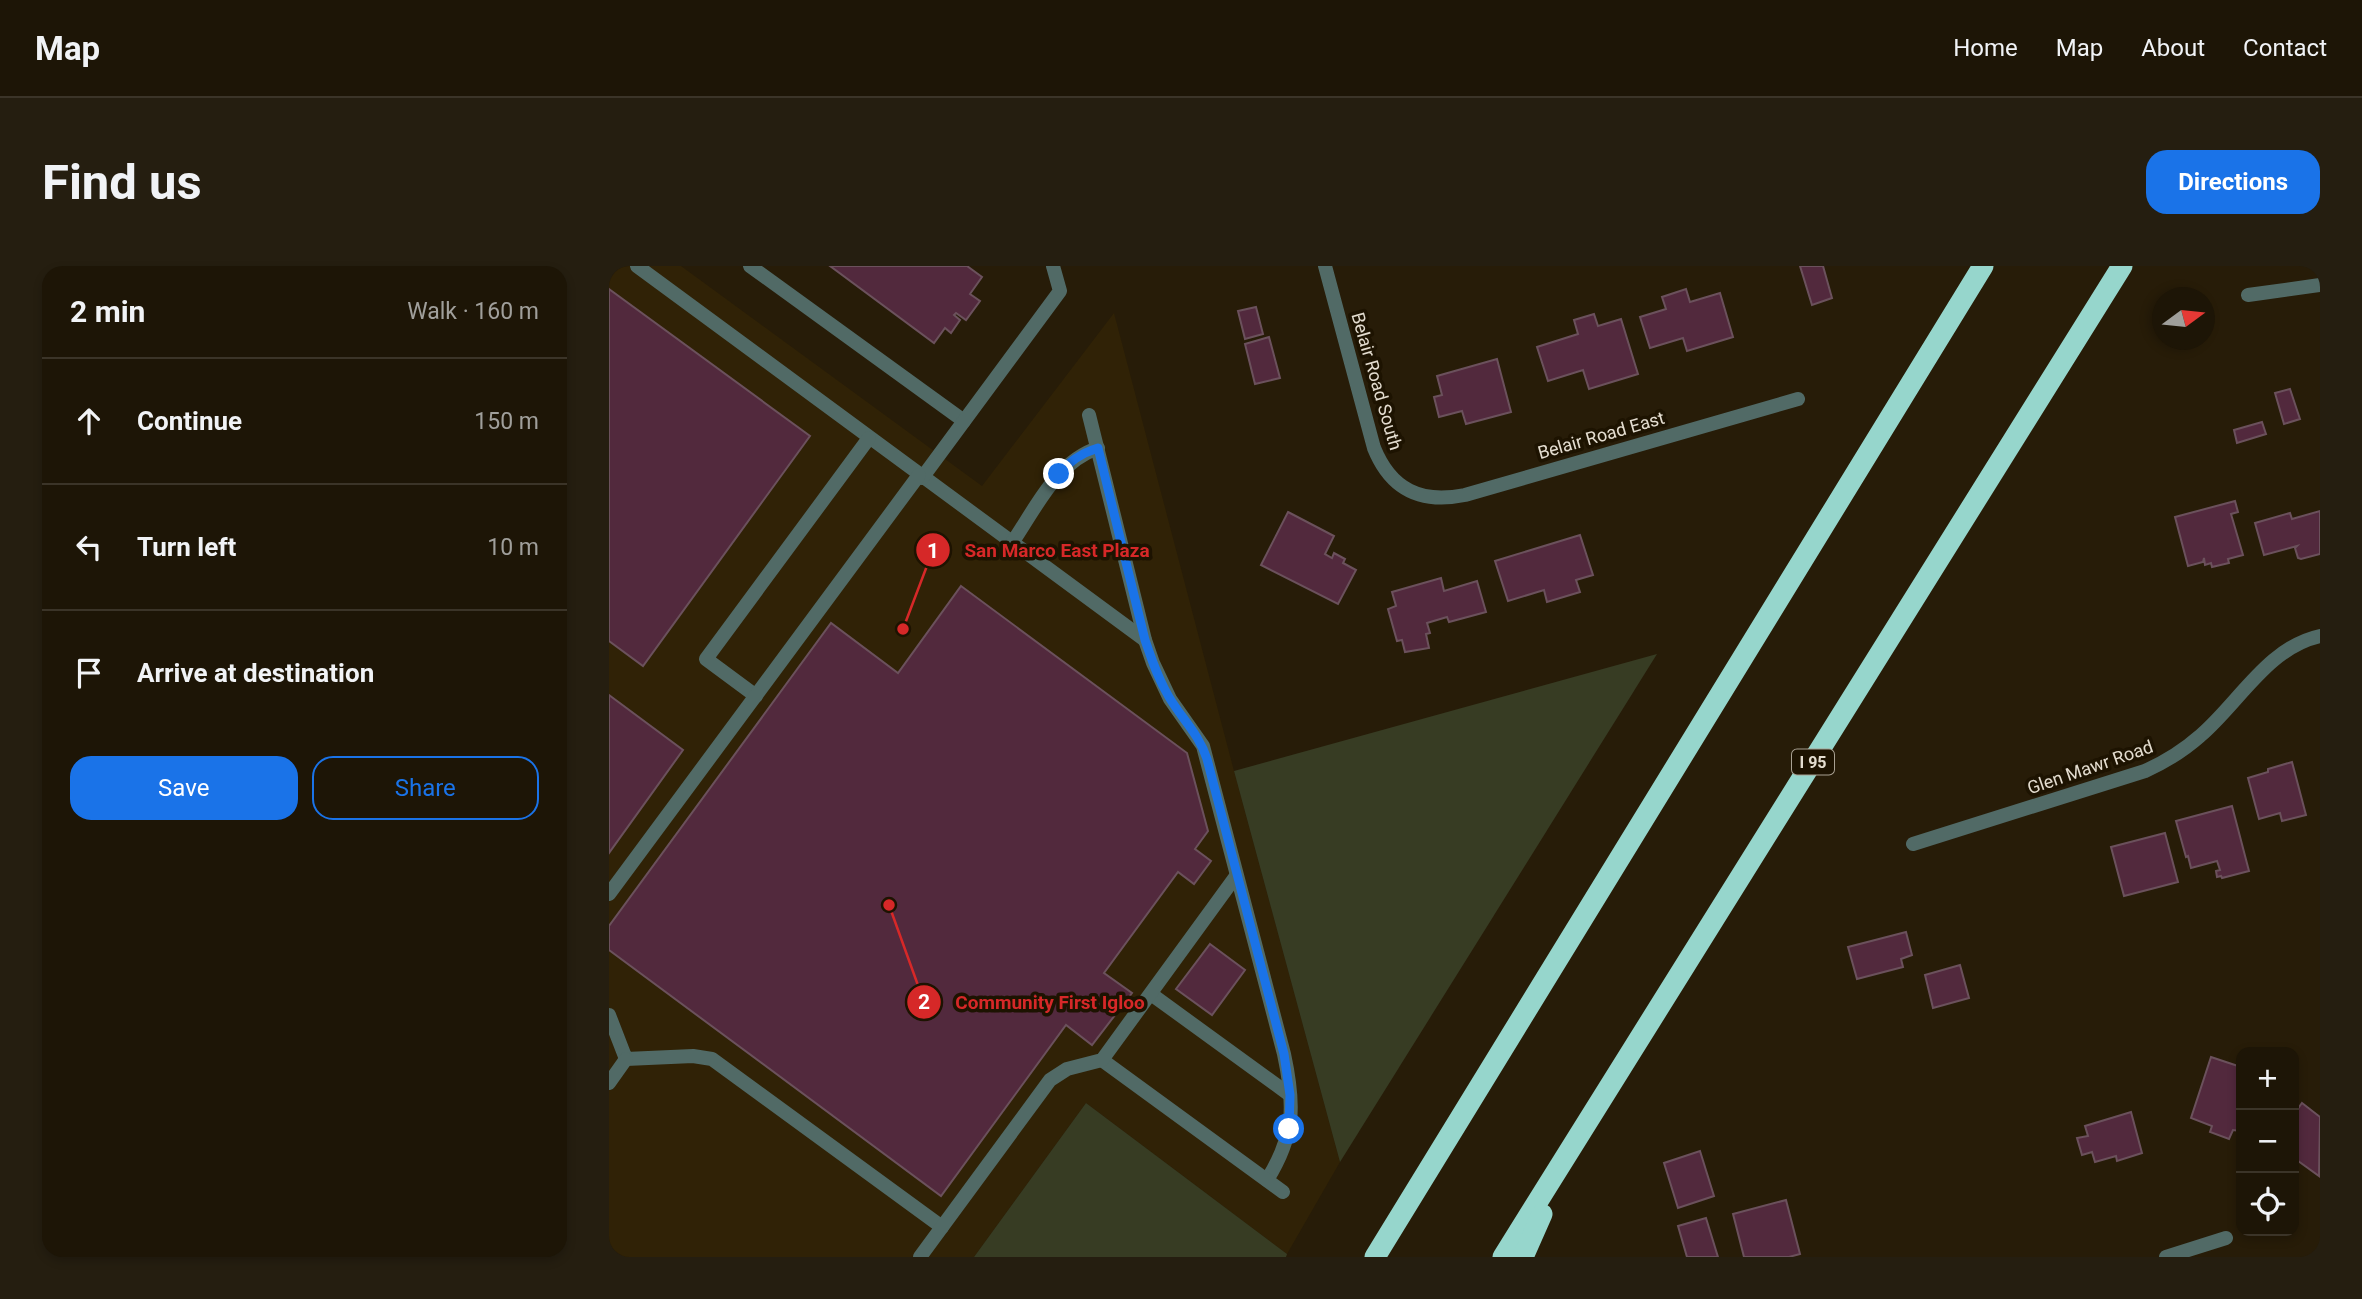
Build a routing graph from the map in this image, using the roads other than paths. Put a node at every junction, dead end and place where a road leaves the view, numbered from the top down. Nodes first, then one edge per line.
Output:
1 (637, 266) edge
2 (750, 266) edge
3 (1053, 266) edge
4 (1325, 266) edge
5 (1983, 266) edge
6 (2122, 266) edge
7 (2320, 285) edge
8 (2248, 295) dead end
9 (1798, 399) dead end
10 (1089, 415) dead end
11 (964, 421) junction
12 (869, 438) junction
13 (1098, 448) junction
14 (921, 476) junction
15 (1414, 492) joint
16 (1012, 543) junction
17 (2320, 636) edge
18 (1145, 640) junction
19 (756, 696) junction
20 (1913, 844) dead end
21 (1236, 876) junction
22 (609, 894) edge
23 (1151, 994) junction
24 (609, 1015) edge
25 (626, 1059) junction
26 (1103, 1060) junction
27 (609, 1083) edge
28 (1290, 1095) junction
29 (1574, 1143) junction
30 (1267, 1180) junction
31 (1283, 1192) dead end
32 (942, 1227) junction
33 (2225, 1238) dead end
34 (920, 1257) edge
35 (1375, 1257) edge
36 (1503, 1257) edge
37 (1523, 1257) edge
38 (2166, 1257) edge

1 - 12 street
2 - 11 street
3 - 11 street
4 - 15 street, Belair Road South
5 - 35 highway
6 - 29 highway, I 95
7 - 8 street
9 - 15 street, Belair Road East
10 - 13 street
11 - 14 street
12 - 14 street
12 - 19 street
13 - 16 street
13 - 18 street
14 - 16 street
14 - 19 street
16 - 18 street
17 - 20 street, Glen Mawr Road
18 - 21 street
19 - 22 street
21 - 23 street
21 - 28 street
23 - 26 street
23 - 28 street
24 - 25 street
25 - 27 street
25 - 32 street
26 - 30 street
26 - 32 street
28 - 30 street
29 - 36 highway, I 95
29 - 37 highway
30 - 31 street
32 - 34 street
33 - 38 street

